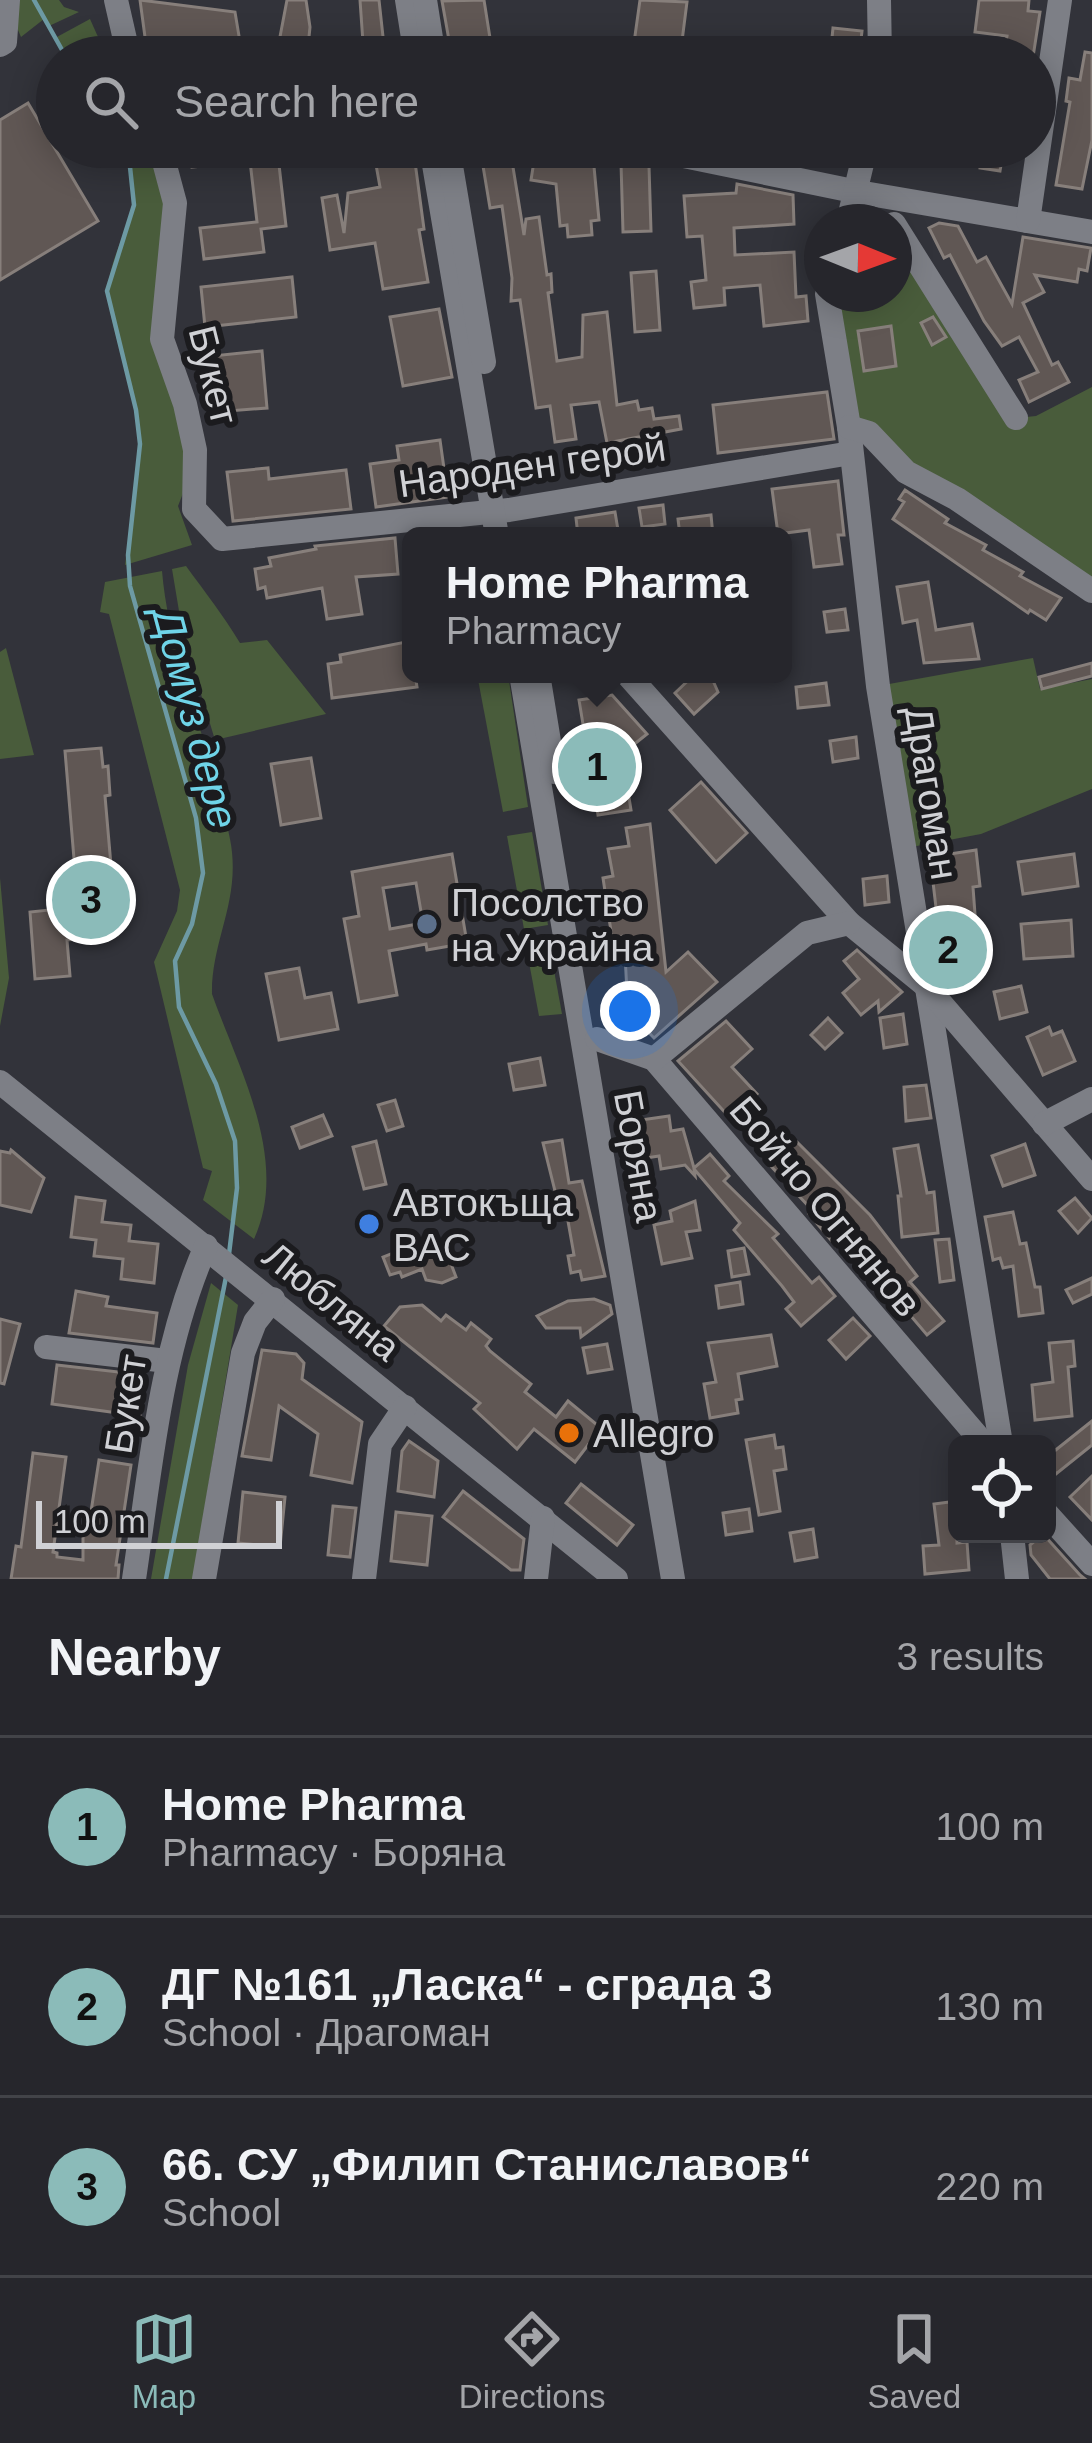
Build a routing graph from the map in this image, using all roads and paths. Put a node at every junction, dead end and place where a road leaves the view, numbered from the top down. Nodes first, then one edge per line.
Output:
1 (8, 0) edge
2 (116, 0) edge
3 (407, 0) edge
4 (425, 0) edge
5 (879, 0) edge
6 (1060, 0) edge
7 (124, 36) edge
8 (413, 36) edge
9 (431, 36) edge
10 (880, 36) edge
11 (1055, 36) edge
12 (3, 43) edge
13 (166, 168) edge
14 (435, 168) edge
15 (451, 168) edge
16 (742, 168) edge
17 (862, 168) edge
18 (1036, 168) edge
19 (858, 192) junction
20 (854, 204) edge
21 (872, 204) edge
22 (1028, 221) junction
23 (1092, 232) edge
24 (912, 253) edge
25 (830, 312) edge
26 (1016, 418) dead end
27 (849, 427) junction
28 (851, 453) junction
29 (499, 519) edge
30 (222, 539) joint
31 (1092, 591) edge
32 (522, 683) edge
33 (539, 683) edge
34 (635, 683) edge
35 (849, 923) junction
36 (925, 985) junction
37 (597, 1039) junction
38 (654, 1059) junction
39 (0, 1082) edge
40 (1092, 1099) edge
41 (1044, 1124) junction
42 (1092, 1179) edge
43 (210, 1249) junction
44 (273, 1299) junction
45 (46, 1347) dead end
46 (167, 1360) junction
47 (405, 1407) junction
48 (977, 1435) edge
49 (1000, 1435) edge
50 (543, 1518) junction
51 (1056, 1524) edge
52 (1013, 1543) edge
53 (1092, 1564) edge
54 (134, 1579) edge
55 (205, 1579) edge
56 (364, 1579) edge
57 (536, 1579) edge
58 (616, 1579) edge
59 (674, 1579) edge
60 (688, 1579) edge
61 (1017, 1579) edge

1 - 12 street
2 - 7 street
3 - 8 street
4 - 9 street
5 - 10 street
6 - 11 street
13 - 30 street, Букет
14 - 29 street
15 - 29 street
16 - 19 street
17 - 19 street
18 - 22 street
19 - 20 street
19 - 21 street
19 - 22 street
22 - 23 street
24 - 26 street
25 - 27 street, Драгоман
27 - 28 street, Драгоман
27 - 31 street
28 - 29 street, Народен герой
28 - 36 street, Драгоман
29 - 30 street, Народен герой
32 - 59 street, Боряна
33 - 37 street, Боряна
34 - 35 street
35 - 36 street
35 - 38 street
36 - 41 street
36 - 49 street, Драгоман
37 - 38 street, Бойчо Огнянов
37 - 60 street, Боряна
38 - 48 street, Бойчо Огнянов
39 - 43 street, Любляна
40 - 41 street
41 - 42 street
43 - 44 street, Любляна
43 - 46 street, Букет
44 - 47 street, Любляна
44 - 55 street
45 - 46 street
46 - 54 street, Букет
47 - 50 street, Любляна
47 - 56 street
50 - 57 street
50 - 58 street, Любляна
51 - 53 street
52 - 61 street

